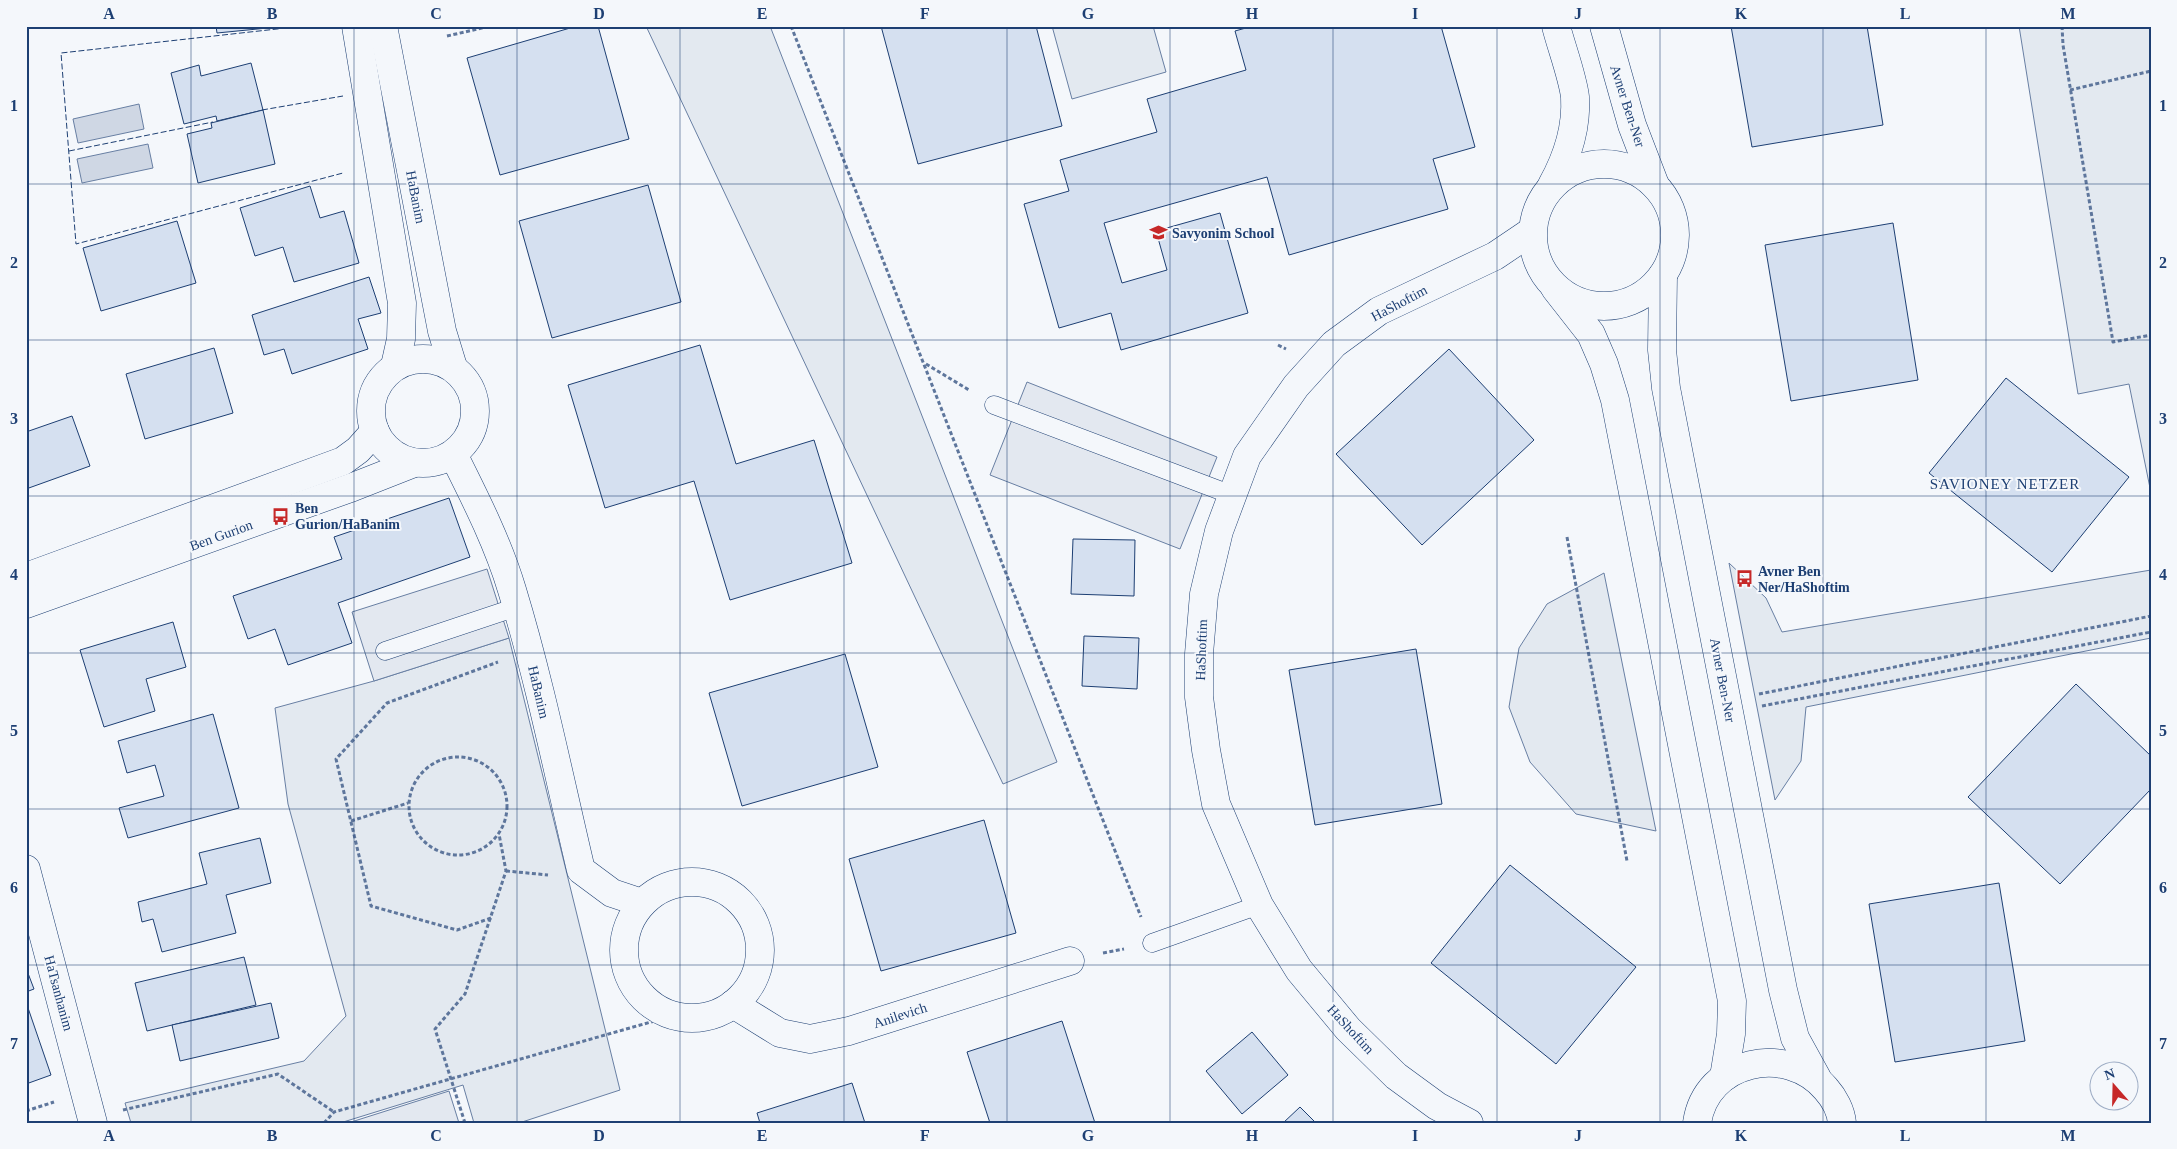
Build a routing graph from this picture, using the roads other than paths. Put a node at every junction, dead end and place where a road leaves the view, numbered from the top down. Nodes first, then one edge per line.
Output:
1 (356, 26) edge
2 (383, 26) edge
3 (1556, 26) edge
4 (1604, 26) edge
5 (1655, 185) junction
6 (1551, 186) junction
7 (1532, 231) junction
8 (1663, 275) junction
9 (1555, 288) junction
10 (396, 366) junction
11 (453, 367) junction
12 (994, 404) road end
13 (375, 431) junction
14 (453, 454) junction
15 (414, 463) junction
16 (1232, 495) junction
17 (26, 577) edge
18 (26, 604) edge
19 (517, 607) junction
20 (385, 651) dead end
21 (26, 869) edge
22 (642, 903) junction
23 (1260, 905) junction
24 (1152, 943) road end
25 (1070, 961) road end
26 (733, 1004) junction
27 (1724, 1077) junction
28 (1817, 1078) junction
29 (80, 1115) edge
30 (1469, 1123) edge
31 (1697, 1123) edge
32 (1842, 1123) edge

1 - 10 street
2 - 11 street, HaBanim
3 - 6 street
4 - 5 street, Avner Ben-Ner
5 - 6 street
5 - 8 street
6 - 7 street
7 - 9 street
7 - 16 street, HaShoftim
8 - 9 street
8 - 28 street, Avner Ben-Ner
9 - 27 street
10 - 11 street
10 - 13 street
11 - 14 street
12 - 16 lane
13 - 15 street
13 - 17 street, Ben Gurion
14 - 15 street
14 - 19 street, HaBanim
15 - 18 street, Ben Gurion
16 - 23 street, HaShoftim
19 - 20 lane
19 - 22 street, HaBanim
21 - 29 street, HaTsanhanim
22 - 26 street
22 - 26 street
23 - 24 lane
23 - 30 street, HaShoftim
25 - 26 street, Anilevich
27 - 28 street
27 - 31 street
28 - 32 street

